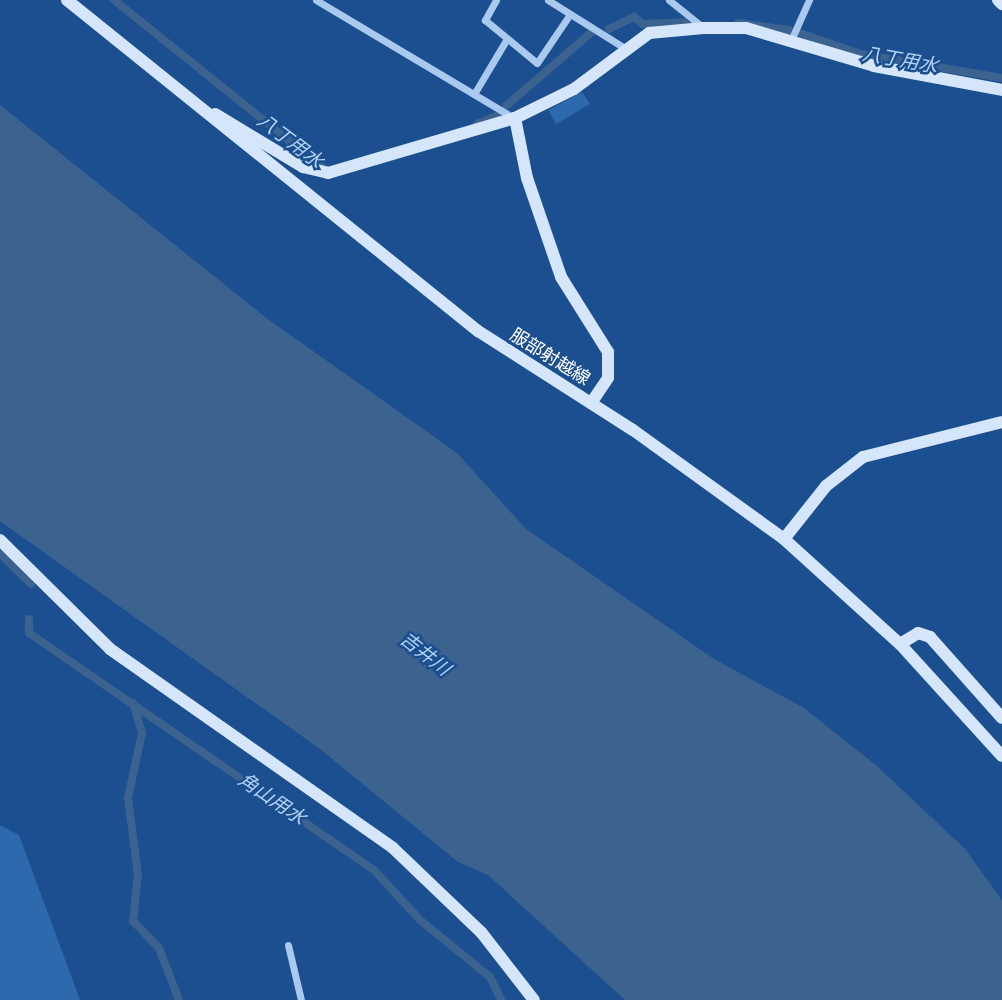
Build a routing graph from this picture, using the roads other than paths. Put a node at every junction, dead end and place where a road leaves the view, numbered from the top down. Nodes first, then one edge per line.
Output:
1 (67, 0) edge
2 (316, 0) edge
3 (496, 0) edge
4 (548, 0) edge
5 (669, 0) edge
6 (809, 0) edge
7 (998, 0) edge
8 (1002, 4) edge
9 (570, 14) junction
10 (704, 28) junction
11 (792, 38) junction
12 (505, 42) junction
13 (622, 47) junction
14 (1002, 90) edge
15 (474, 94) junction
16 (190, 101) junction
17 (515, 118) junction
18 (591, 403) junction
19 (1002, 422) edge
20 (784, 539) junction
21 (0, 540) edge
22 (900, 644) junction
23 (1002, 718) edge
24 (1002, 756) edge
25 (288, 945) dead end
26 (301, 1000) edge
27 (534, 1000) edge

1 - 16 street, 服部射越線
2 - 15 street
3 - 12 street
4 - 9 street
5 - 10 street
6 - 11 street
7 - 8 street
9 - 12 street
9 - 13 street
10 - 11 street
10 - 13 street
11 - 14 street
12 - 15 street
13 - 17 street
15 - 17 street
16 - 17 street
16 - 18 street, 服部射越線
17 - 18 street
18 - 20 street, 服部射越線
19 - 20 street
20 - 22 street, 服部射越線
21 - 27 street
22 - 23 street
22 - 24 street, 服部射越線
25 - 26 street

